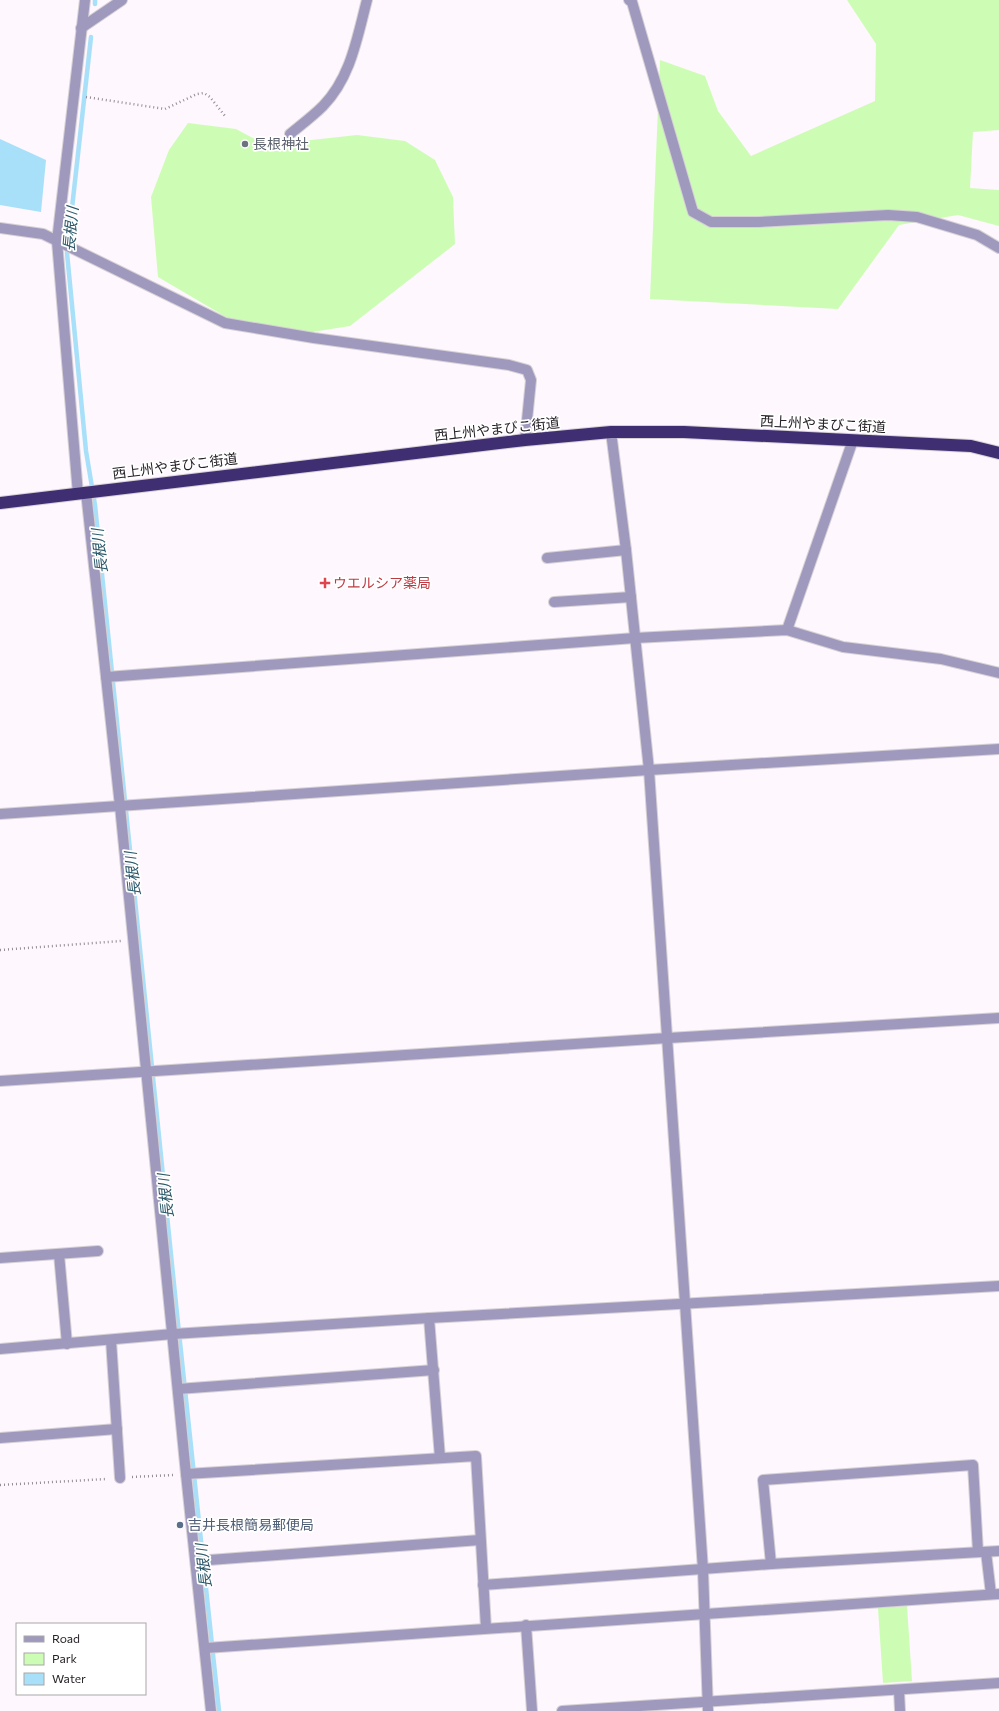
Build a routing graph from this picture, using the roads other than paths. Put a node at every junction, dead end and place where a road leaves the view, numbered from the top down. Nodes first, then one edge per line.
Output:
1 (85, 0) edge
2 (122, 0) edge
3 (367, 0) edge
4 (629, 0) edge
5 (81, 28) junction
6 (290, 134) dead end
7 (0, 228) edge
8 (57, 241) junction
9 (999, 248) edge
10 (611, 432) junction
11 (525, 440) junction
12 (854, 440) junction
13 (999, 453) edge
14 (82, 493) junction
15 (0, 503) edge
16 (626, 550) junction
17 (547, 558) dead end
18 (631, 597) junction
19 (554, 602) dead end
20 (787, 630) junction
21 (635, 638) junction
22 (999, 674) edge
23 (106, 677) junction
24 (999, 749) edge
25 (650, 770) junction
26 (120, 806) junction
27 (0, 814) edge
28 (999, 1018) edge
29 (668, 1038) junction
30 (146, 1072) junction
31 (0, 1081) edge
32 (98, 1251) dead end
33 (59, 1254) junction
34 (0, 1258) edge
35 (999, 1286) edge
36 (684, 1304) junction
37 (430, 1318) junction
38 (173, 1334) junction
39 (111, 1340) junction
40 (67, 1344) junction
41 (0, 1349) edge
42 (434, 1370) junction
43 (178, 1389) junction
44 (117, 1429) junction
45 (0, 1438) edge
46 (440, 1458) junction
47 (186, 1474) junction
48 (120, 1478) road end
49 (480, 1540) junction
50 (999, 1551) edge
51 (982, 1552) junction
52 (196, 1561) junction
53 (771, 1564) junction
54 (702, 1570) junction
55 (483, 1585) junction
56 (995, 1594) edge
57 (703, 1615) junction
58 (526, 1625) junction
59 (486, 1628) junction
60 (206, 1648) junction
61 (999, 1683) edge
62 (899, 1690) junction
63 (708, 1706) edge
64 (212, 1711) edge
65 (532, 1711) edge
66 (562, 1711) edge
67 (900, 1711) edge

1 - 5 street
2 - 5 street
3 - 6 street
4 - 9 street
5 - 8 street
7 - 8 street
8 - 11 street
8 - 14 street
10 - 11 highway, 西上州やまびこ街道
10 - 12 highway, 西上州やまびこ街道
10 - 16 street
11 - 14 highway, 西上州やまびこ街道
12 - 13 highway, 西上州やまびこ街道
12 - 20 street
14 - 15 highway, 西上州やまびこ街道
14 - 23 street
16 - 17 street
16 - 18 street
18 - 19 street
18 - 21 street
20 - 21 street
20 - 22 street
21 - 23 street
21 - 25 street
23 - 26 street
24 - 25 street
25 - 26 street
25 - 29 street
26 - 27 street
26 - 30 street
28 - 29 street
29 - 30 street
29 - 36 street
30 - 31 street
30 - 38 street
32 - 33 street
33 - 34 street
33 - 40 street
35 - 36 street
36 - 37 street
36 - 54 street
37 - 38 street
37 - 42 street
38 - 39 street
38 - 43 street
39 - 40 street
39 - 44 street
40 - 41 street
42 - 43 street
42 - 46 street
43 - 47 street
44 - 45 street
44 - 48 street
46 - 47 street
46 - 49 street
47 - 52 street
49 - 52 street
49 - 55 street
50 - 51 street
51 - 53 street
51 - 53 street
51 - 56 street
52 - 60 street
53 - 54 street
54 - 55 street
54 - 57 street
55 - 59 street
56 - 57 street
57 - 58 street
57 - 63 street
58 - 59 street
58 - 65 street
59 - 60 street
60 - 64 street
61 - 62 street
62 - 63 street
62 - 67 street
63 - 66 street

